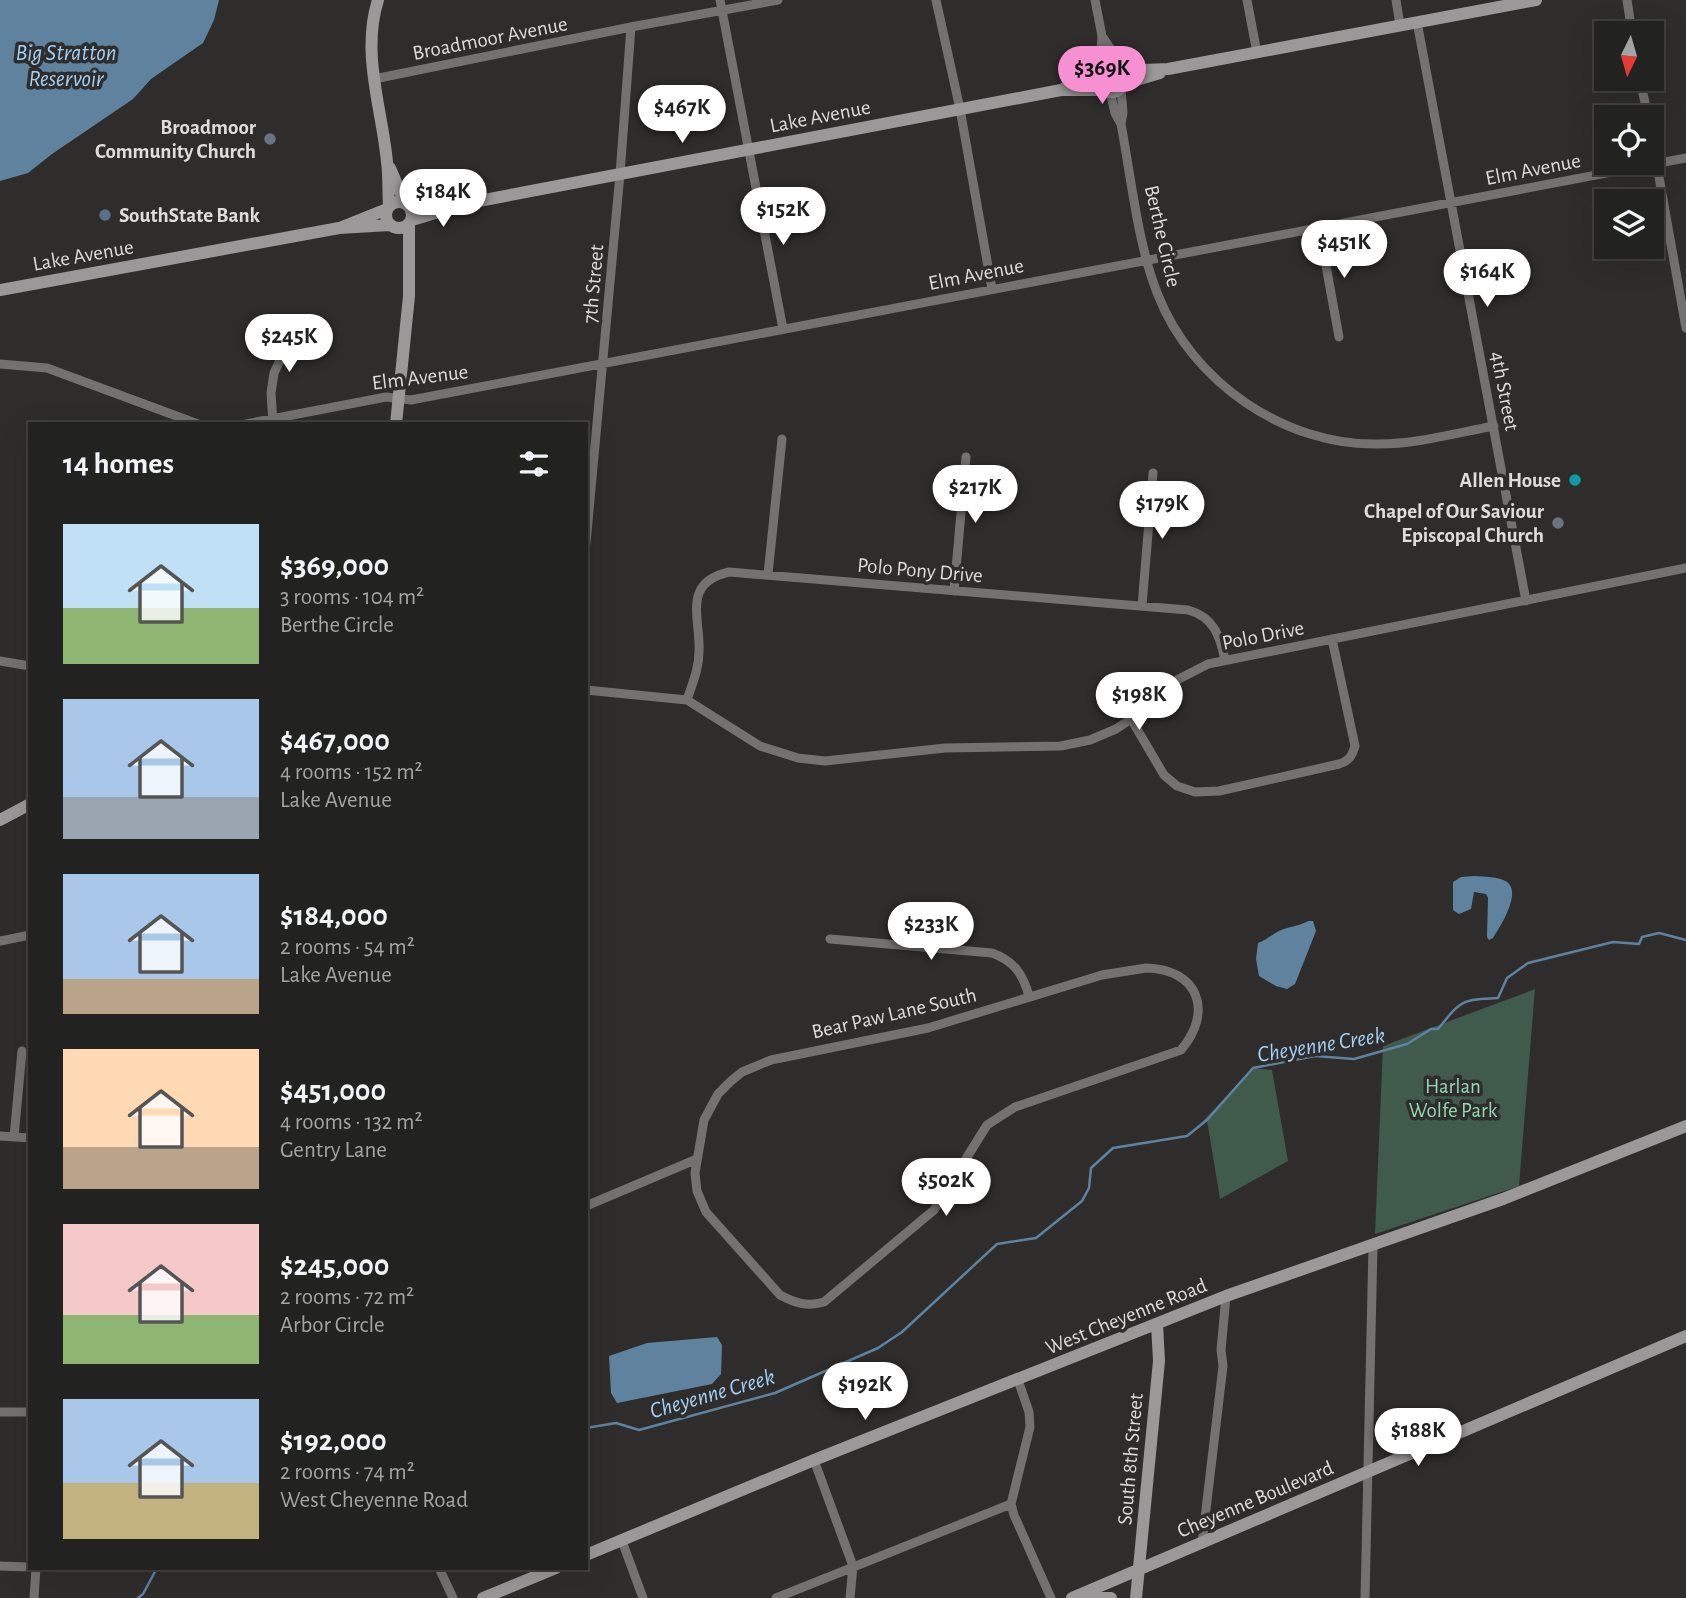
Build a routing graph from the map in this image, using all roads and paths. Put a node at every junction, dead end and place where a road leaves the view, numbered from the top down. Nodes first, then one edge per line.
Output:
1 (378, 0) edge
2 (778, 0) edge
3 (936, 0) edge
4 (1095, 0) edge
5 (1247, 0) edge
6 (1396, 0) edge
7 (1536, 0) edge
8 (1627, 0) edge
9 (721, 5) edge
10 (1630, 21) edge
11 (1418, 22) junction
12 (1400, 25) junction
13 (631, 27) junction
14 (1257, 53) junction
15 (374, 79) junction
16 (1113, 80) junction
17 (960, 109) junction
18 (750, 149) junction
19 (1686, 158) edge
20 (387, 163) junction
21 (1664, 163) edge
22 (620, 174) junction
23 (1597, 175) edge
24 (1659, 175) edge
25 (1451, 202) junction
26 (388, 208) junction
27 (409, 214) junction
28 (393, 227) junction
29 (1319, 227) junction
30 (339, 228) junction
31 (1147, 259) junction
32 (408, 262) junction
33 (992, 289) junction
34 (0, 290) edge
35 (1686, 327) edge
36 (296, 329) dead end
37 (783, 329) junction
38 (1339, 337) dead end
39 (604, 363) junction
40 (0, 364) edge
41 (398, 399) junction
42 (273, 421) edge
43 (193, 422) edge
44 (396, 422) edge
45 (1494, 426) junction
46 (782, 439) dead end
47 (966, 457) dead end
48 (1153, 473) dead end
49 (588, 509) edge
50 (1686, 568) edge
51 (768, 574) junction
52 (954, 591) junction
53 (1526, 601) junction
54 (1142, 606) junction
55 (1332, 639) junction
56 (1225, 660) junction
57 (0, 661) edge
58 (28, 666) edge
59 (588, 690) edge
60 (687, 700) junction
61 (1131, 719) junction
62 (28, 805) edge
63 (0, 820) edge
64 (28, 935) edge
65 (830, 939) dead end
66 (0, 941) edge
67 (1029, 996) junction
68 (22, 1051) dead end
69 (1686, 1126) edge
70 (0, 1136) edge
71 (14, 1137) junction
72 (28, 1138) edge
73 (697, 1159) junction
74 (588, 1205) edge
75 (1373, 1246) junction
76 (1226, 1296) junction
77 (1157, 1324) junction
78 (1686, 1336) edge
79 (1018, 1380) junction
80 (0, 1412) edge
81 (28, 1412) edge
82 (814, 1460) junction
83 (1367, 1471) junction
84 (1011, 1504) junction
85 (622, 1541) junction
86 (1202, 1543) junction
87 (588, 1554) edge
88 (0, 1566) edge
89 (853, 1566) junction
90 (28, 1567) edge
91 (36, 1570) edge
92 (440, 1570) edge
93 (550, 1570) edge
94 (1139, 1570) junction
95 (1076, 1596) edge
96 (34, 1598) edge
97 (453, 1598) edge
98 (483, 1598) edge
99 (643, 1598) edge
100 (776, 1598) edge
101 (850, 1598) edge
102 (1051, 1598) edge
103 (1111, 1598) edge
104 (1136, 1598) edge
105 (1365, 1598) edge

1 - 15 main road
2 - 9 street, Broadmoor Avenue
3 - 17 street
4 - 16 street, Berthe Circle
5 - 14 street
6 - 12 street
7 - 11 main road, Lake Avenue
8 - 10 street
9 - 13 street, Broadmoor Avenue
9 - 18 street
11 - 12 main road, Lake Avenue
11 - 25 street, 4th Street
12 - 14 main road, Lake Avenue
13 - 15 street, Broadmoor Avenue
13 - 22 street, 7th Street
14 - 16 main road, Lake Avenue
15 - 20 main road
16 - 17 main road, Lake Avenue
16 - 31 street, Berthe Circle
17 - 18 main road, Lake Avenue
17 - 33 street
18 - 22 main road, Lake Avenue
18 - 37 street
19 - 21 street, Elm Avenue
20 - 26 main road
20 - 27 main road
22 - 27 main road, Lake Avenue
22 - 39 street, 7th Street
23 - 25 street, Elm Avenue
24 - 35 street
25 - 29 street, Elm Avenue
25 - 45 street, 4th Street
26 - 27 main road
26 - 28 main road
26 - 30 main road, Lake Avenue
27 - 28 main road
27 - 32 main road
28 - 30 main road, Lake Avenue
28 - 32 main road
29 - 31 street, Elm Avenue
29 - 38 street
30 - 34 main road, Lake Avenue
31 - 33 street, Elm Avenue
31 - 45 street, Berthe Circle
32 - 41 main road
33 - 37 street, Elm Avenue
36 - 42 street
37 - 39 street, Elm Avenue
39 - 41 street, Elm Avenue
39 - 49 street, 7th Street
40 - 43 street
41 - 42 street, Elm Avenue
41 - 44 main road
45 - 53 street, 4th Street
46 - 51 street
47 - 52 street
48 - 54 street
50 - 53 street, Polo Drive
51 - 52 street, Polo Pony Drive
51 - 60 street, Polo Pony Drive
52 - 54 street, Polo Pony Drive
53 - 55 street, Polo Drive
54 - 56 street, Polo Pony Drive
55 - 56 street, Polo Drive
55 - 61 street
56 - 61 street, Polo Drive
57 - 58 street
59 - 60 street, Polo Drive
60 - 61 street, Polo Drive
62 - 63 main road
64 - 66 street
65 - 67 street
67 - 73 street, Bear Paw Lane South
67 - 73 street, Bear Paw Lane South
68 - 71 street
69 - 75 main road, West Cheyenne Road
70 - 71 street
71 - 72 street
73 - 74 street
75 - 76 main road, West Cheyenne Road
75 - 83 street
76 - 77 main road, West Cheyenne Road
76 - 86 street
77 - 79 main road, West Cheyenne Road
77 - 94 main road, South 8th Street
78 - 83 main road, Cheyenne Boulevard
79 - 82 main road, West Cheyenne Road
79 - 84 street
80 - 81 street
82 - 85 main road, West Cheyenne Road
82 - 89 street
83 - 86 main road, Cheyenne Boulevard
83 - 105 street
84 - 89 street
84 - 102 street
85 - 87 main road, West Cheyenne Road
85 - 99 street
86 - 94 main road, Cheyenne Boulevard
88 - 90 street
89 - 100 street
89 - 101 street
91 - 96 street
92 - 97 street
93 - 98 main road
94 - 95 main road, Cheyenne Boulevard
94 - 104 main road, South 8th Street
95 - 103 main road

